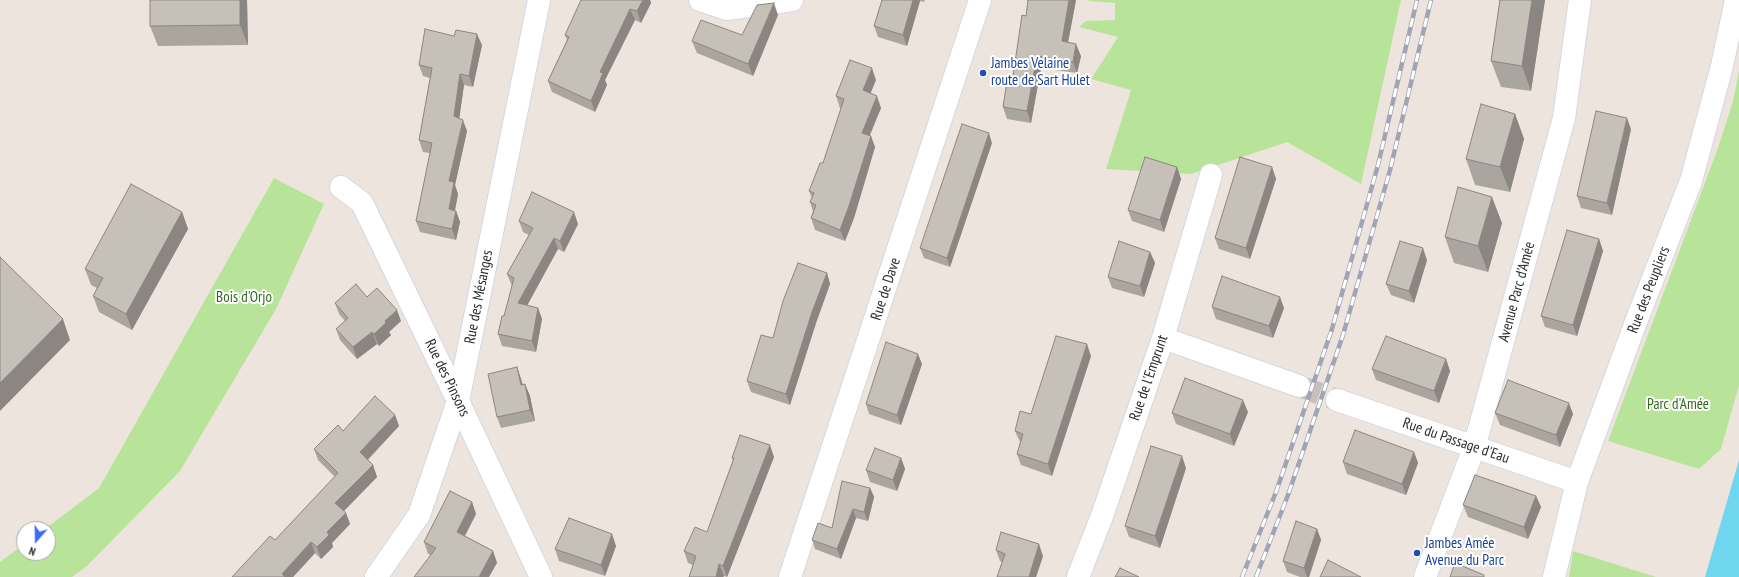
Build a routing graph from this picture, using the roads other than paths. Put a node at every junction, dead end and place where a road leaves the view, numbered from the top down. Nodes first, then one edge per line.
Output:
1 (539, 0) edge
2 (700, 0) edge
3 (792, 0) edge
4 (980, 0) edge
5 (1580, 0) edge
6 (1736, 0) edge
7 (1211, 175) dead end
8 (341, 187) dead end
9 (1163, 338) junction
10 (1299, 386) tunnel mouth
11 (1337, 400) tunnel mouth
12 (458, 401) junction
13 (1474, 448) junction
14 (1577, 482) junction
15 (376, 577) edge
16 (541, 577) edge
17 (790, 577) edge
18 (1078, 577) edge
19 (1425, 577) edge
20 (1554, 577) edge

1 - 12 street, Rue des Mésanges
2 - 3 street
4 - 17 street, Rue de Dave
5 - 13 street, Avenue Parc d'Amée
6 - 14 street, Rue des Peupliers
7 - 9 street, Rue de l'Emprunt
8 - 12 street, Rue des Pinsons
9 - 10 street
9 - 18 street, Rue de l'Emprunt
11 - 13 street, Rue du Passage d'Eau
12 - 15 street, Rue des Mésanges
12 - 16 street, Rue des Pinsons
13 - 14 street, Rue du Passage d'Eau
13 - 19 street, Avenue Parc d'Amée
14 - 20 street, Rue des Peupliers

